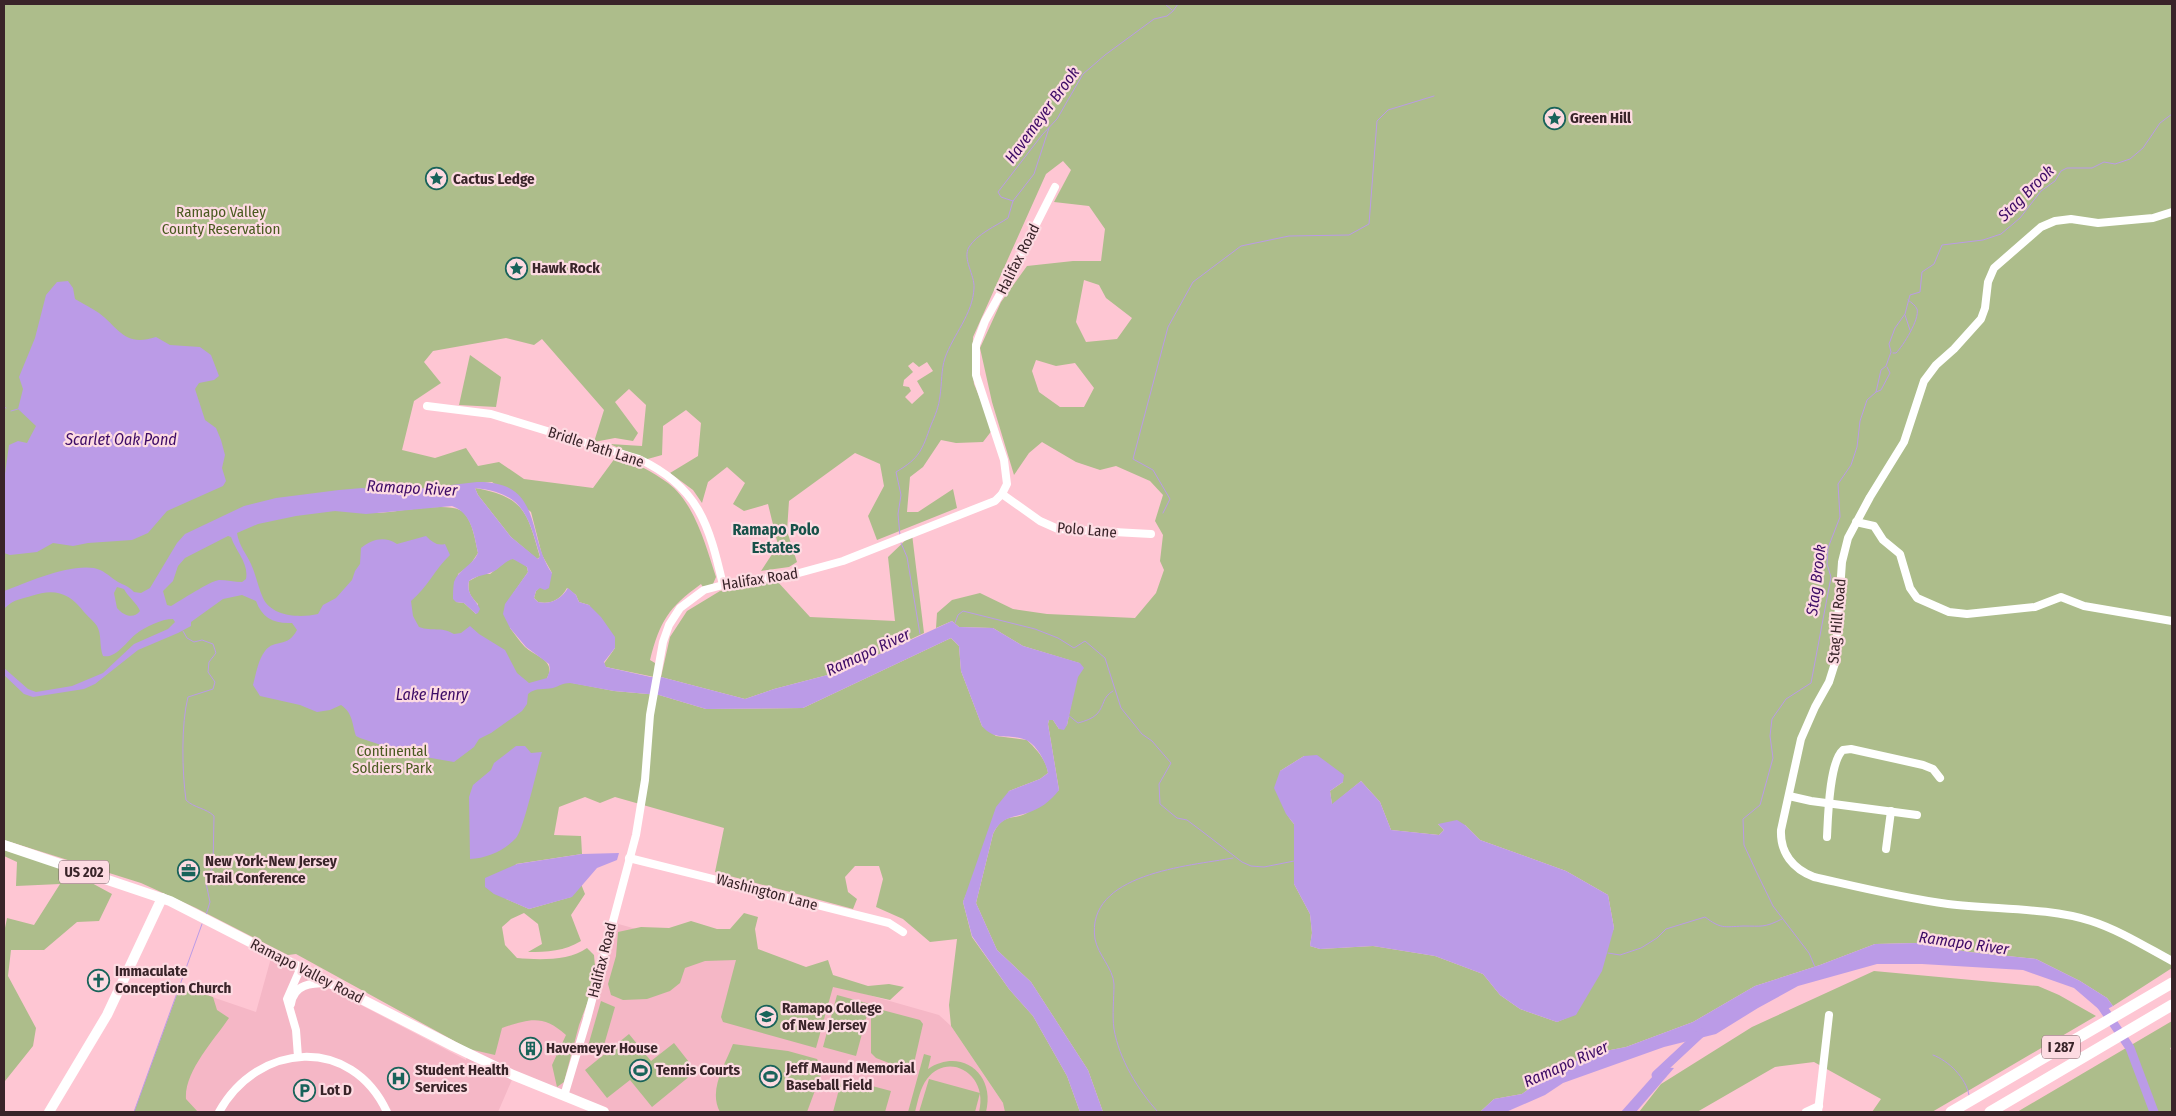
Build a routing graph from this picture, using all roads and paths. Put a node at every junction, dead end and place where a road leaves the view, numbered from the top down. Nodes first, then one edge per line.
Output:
1 (1055, 187) dead end
2 (2172, 212) edge
3 (427, 406) dead end
4 (1002, 494) junction
5 (1856, 522) junction
6 (1151, 534) dead end
7 (723, 585) junction
8 (2172, 621) edge
9 (1940, 778) dead end
10 (1789, 796) junction
11 (1828, 803) junction
12 (1890, 811) junction
13 (1917, 814) dead end
14 (1827, 837) dead end
15 (4, 845) edge
16 (1886, 849) dead end
17 (629, 858) junction
18 (162, 898) junction
19 (903, 932) dead end
20 (2172, 961) edge
21 (302, 967) junction
22 (332, 983) junction
23 (2172, 983) edge
24 (2172, 1006) edge
25 (291, 1013) junction
26 (1829, 1015) dead end
27 (298, 1057) junction
28 (564, 1096) junction
29 (1819, 1109) edge
30 (49, 1112) edge
31 (219, 1112) edge
32 (387, 1112) edge
33 (604, 1112) edge
34 (1806, 1112) edge
35 (1951, 1112) edge
36 (1990, 1112) edge

1 - 4 street, Halifax Road
2 - 5 street, Stag Hill Road
3 - 7 street, Bridle Path Lane
4 - 6 street, Polo Lane
4 - 7 street, Halifax Road
5 - 8 street
5 - 10 street, Stag Hill Road
7 - 17 street, Halifax Road
9 - 11 street
10 - 11 street
10 - 20 street, Stag Hill Road
11 - 12 street
11 - 14 street
12 - 13 street
12 - 16 street
15 - 18 main road, Ramapo Valley Road / US 202
17 - 19 street, Washington Lane
17 - 28 street, Halifax Road
18 - 21 main road, Ramapo Valley Road / US 202
18 - 30 main road
21 - 22 main road, Ramapo Valley Road / US 202
21 - 25 street
22 - 25 street
22 - 28 main road, Ramapo Valley Road / US 202
23 - 35 highway, I 287
24 - 36 highway, I 287
25 - 27 street
26 - 29 street
27 - 31 street
27 - 32 street
28 - 33 main road, Ramapo Valley Road / US 202
29 - 34 street

